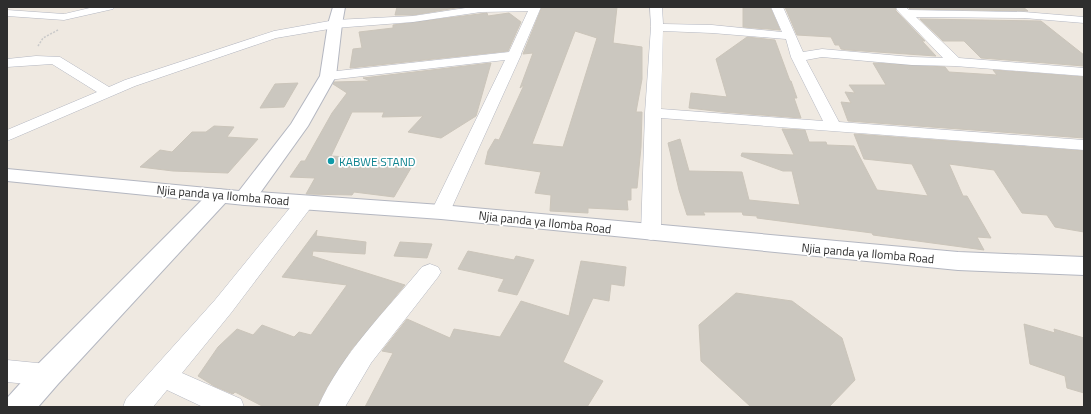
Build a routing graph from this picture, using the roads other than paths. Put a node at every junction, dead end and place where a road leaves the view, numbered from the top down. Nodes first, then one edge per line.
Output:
1 (109, 7) edge
2 (535, 7) edge
3 (656, 7) edge
4 (777, 7) edge
5 (1015, 7) edge
6 (903, 10) edge
7 (7, 13) edge
8 (337, 15) edge
9 (1024, 16) junction
10 (1084, 20) edge
11 (657, 27) junction
12 (792, 39) junction
13 (822, 53) junction
14 (514, 55) junction
15 (798, 57) junction
16 (955, 62) junction
17 (7, 63) edge
18 (1084, 72) edge
19 (328, 76) junction
20 (107, 92) junction
21 (653, 113) junction
22 (834, 127) junction
23 (7, 136) edge
24 (1084, 145) edge
25 (7, 175) edge
26 (219, 196) junction
27 (245, 198) junction
28 (305, 202) junction
29 (441, 212) junction
30 (651, 233) junction
31 (1084, 266) edge
32 (430, 272) dead end
33 (7, 371) edge
34 (47, 375) junction
35 (164, 377) junction
36 (19, 407) edge
37 (136, 407) edge
38 (231, 407) edge
39 (331, 407) edge

1 - 7 street
2 - 8 street
2 - 14 street
3 - 11 street
4 - 12 street
5 - 9 street
6 - 9 street
6 - 16 street
8 - 19 street
8 - 20 street
9 - 10 street
11 - 12 street
11 - 21 street
12 - 13 street
12 - 15 street
13 - 15 street
13 - 16 street
14 - 19 street
14 - 29 street
15 - 22 street
16 - 18 street
17 - 20 street
19 - 27 street
20 - 23 street
21 - 22 street
21 - 30 street
22 - 24 street
25 - 26 street, Njia panda ya Ilomba Road
26 - 27 street, Njia panda ya Ilomba Road
26 - 34 street
27 - 28 street, Njia panda ya Ilomba Road
28 - 29 street, Njia panda ya Ilomba Road
28 - 35 street
29 - 30 street, Njia panda ya Ilomba Road
30 - 31 street, Njia panda ya Ilomba Road
32 - 39 street
33 - 34 street
34 - 36 street
35 - 37 street
35 - 38 street

